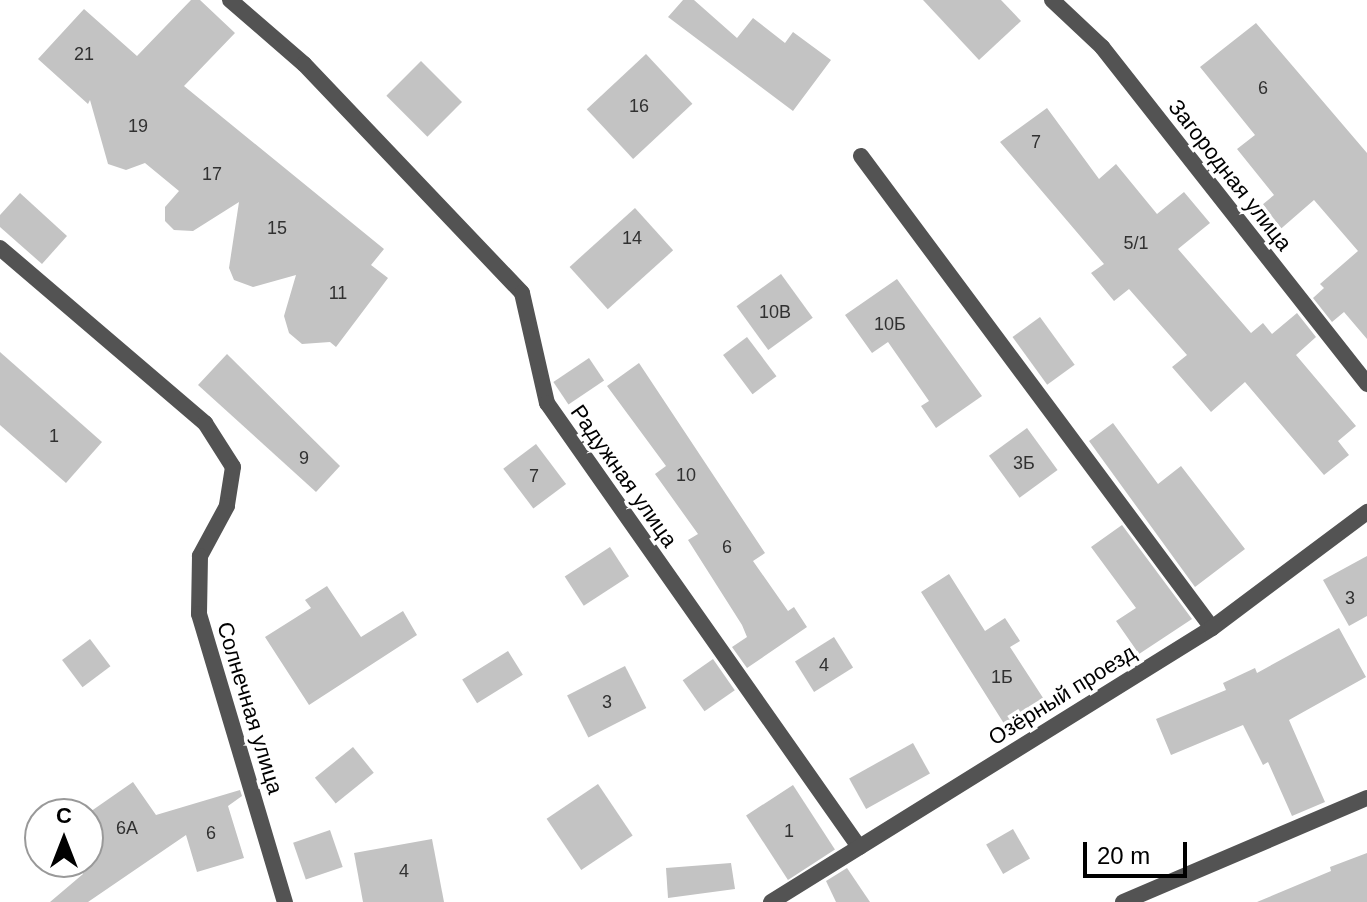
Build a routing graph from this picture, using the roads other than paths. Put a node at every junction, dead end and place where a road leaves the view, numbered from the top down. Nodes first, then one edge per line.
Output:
1 (230, 0) edge
2 (1052, 0) edge
3 (861, 156) dead end
4 (0, 248) edge
5 (1367, 384) edge
6 (1367, 512) edge
7 (1212, 628) junction
8 (1367, 798) edge
9 (859, 847) junction
10 (285, 902) edge
11 (771, 902) edge
12 (1123, 902) edge

1 - 9 street, Радужная улица
2 - 5 street, Загородная улица
3 - 7 street
4 - 10 street, Солнечная улица
6 - 7 street, Озёрный проезд
7 - 9 street, Озёрный проезд
8 - 12 street
9 - 11 street, Озёрный проезд

